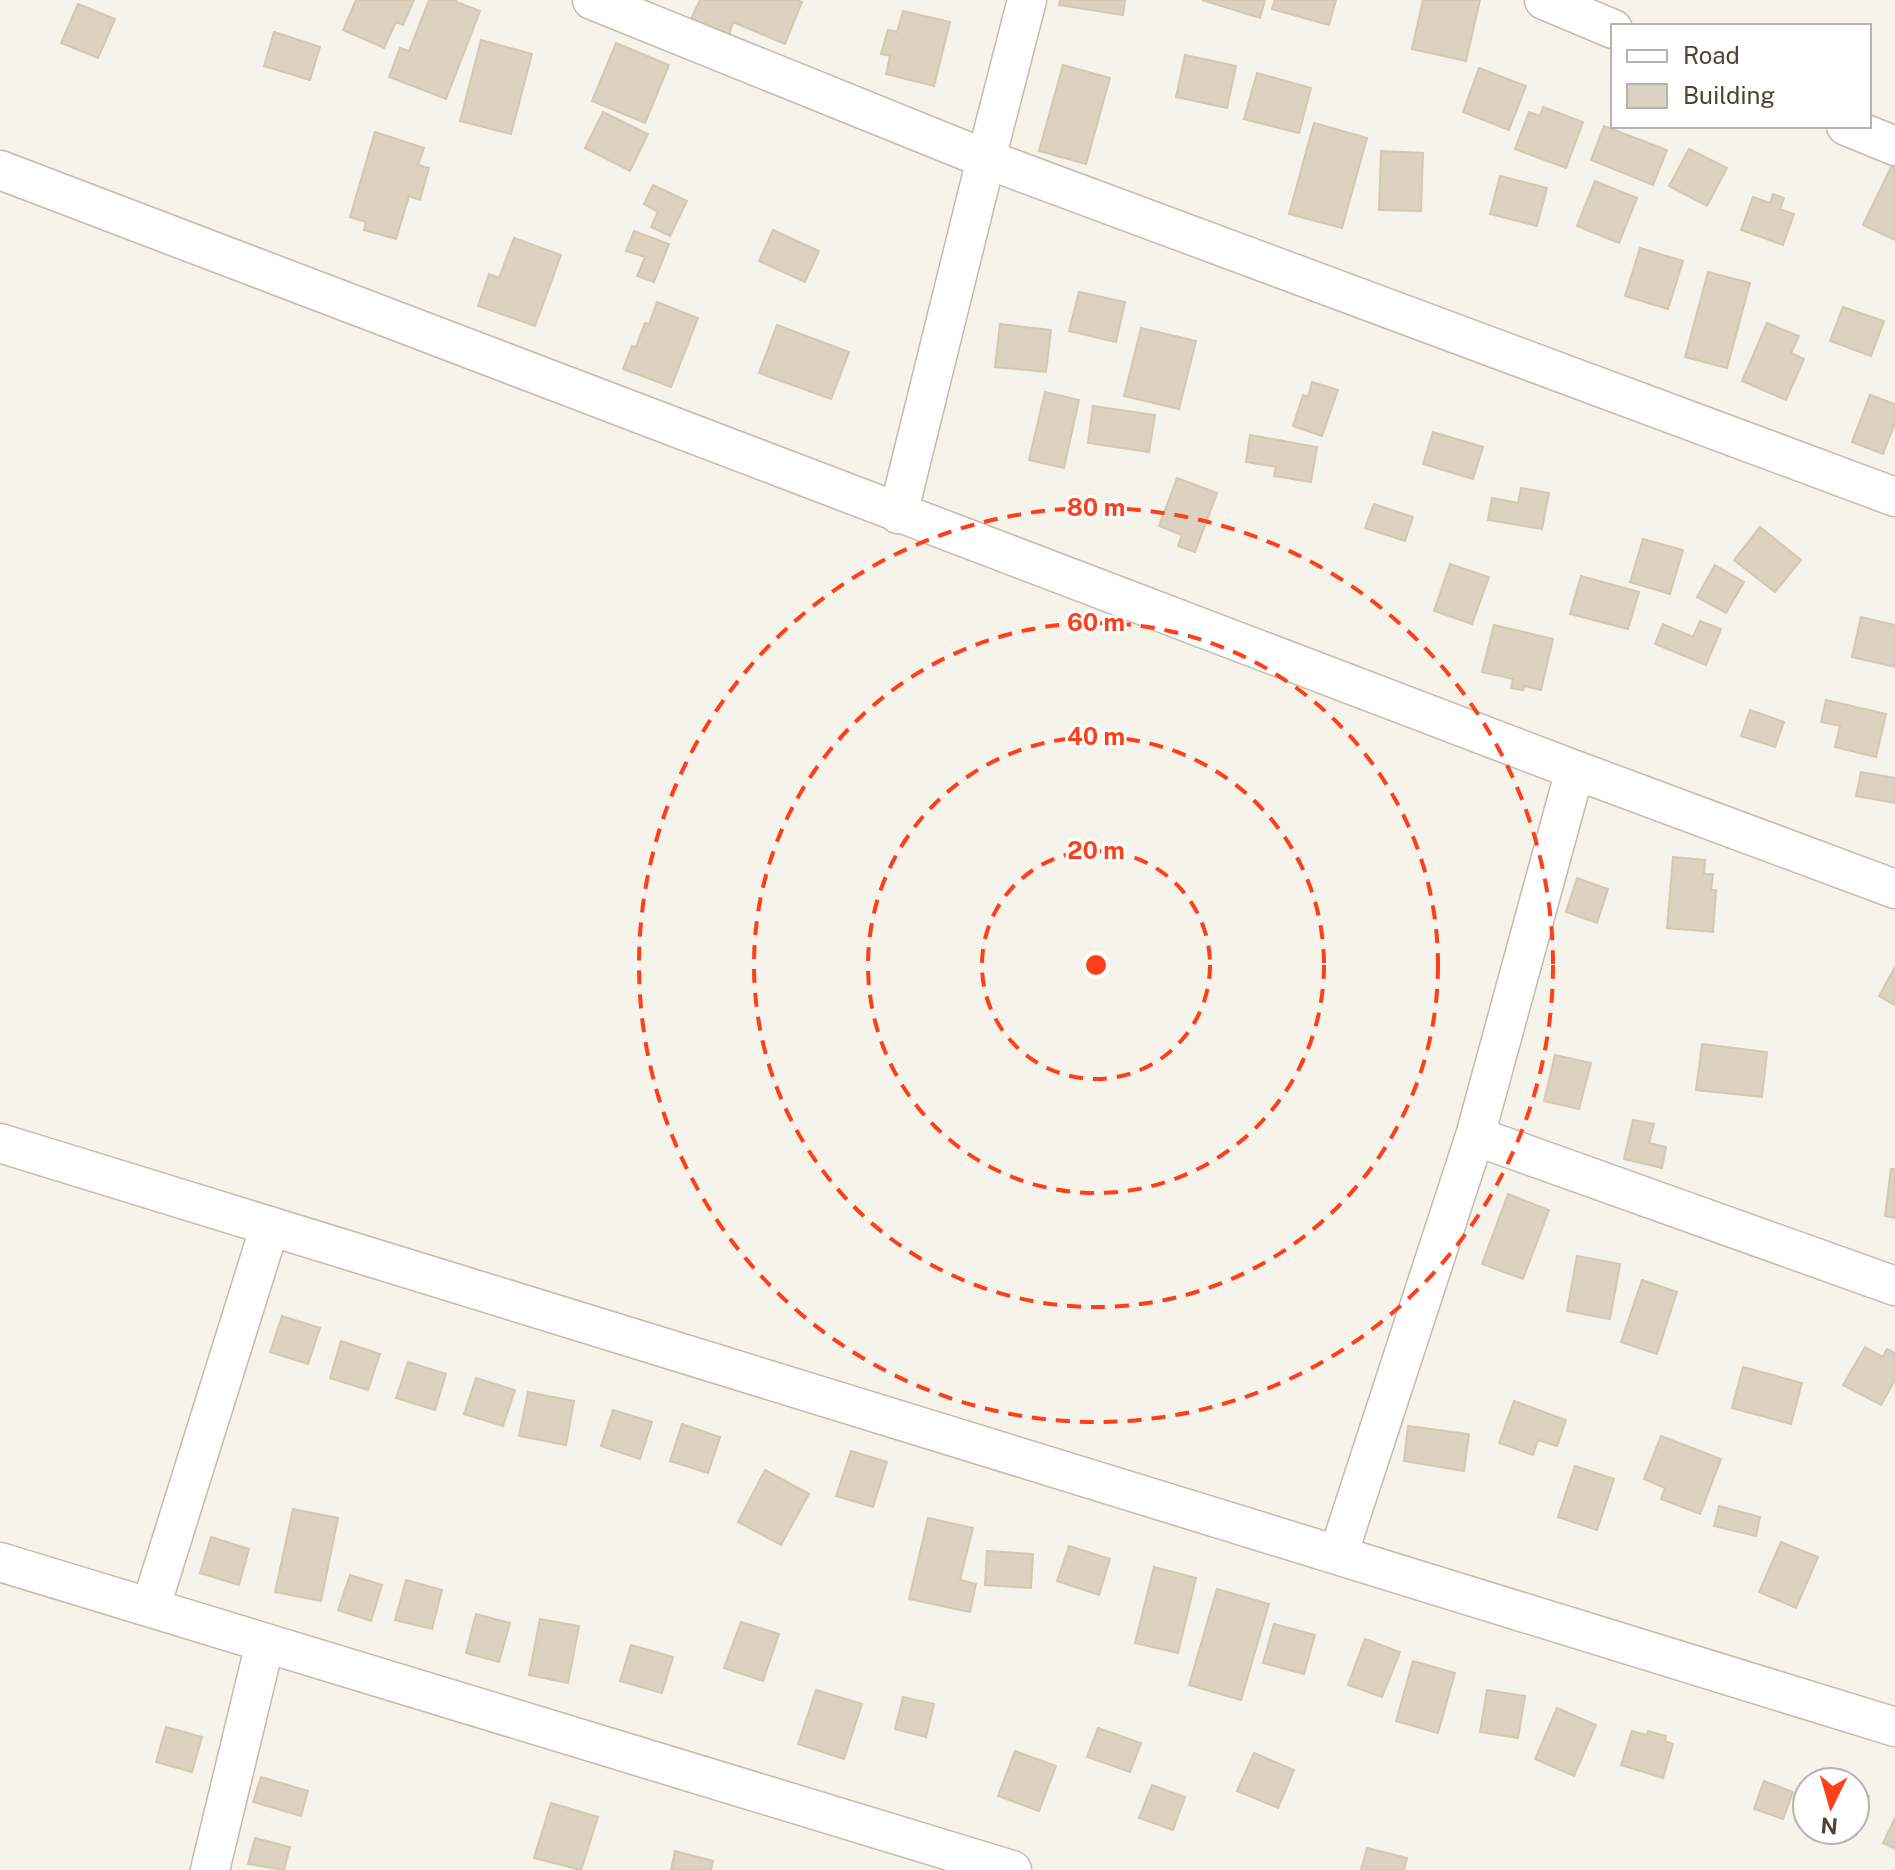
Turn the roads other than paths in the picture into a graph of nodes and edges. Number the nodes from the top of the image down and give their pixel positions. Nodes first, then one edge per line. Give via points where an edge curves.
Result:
1 (592, 0) edge
2 (1027, 0) edge
3 (1544, 0) edge
4 (668, 14) edge
5 (1611, 28) edge
6 (1851, 128) edge
7 (1895, 146) edge
8 (986, 159) junction
9 (0, 170) edge
10 (1895, 497) edge
11 (898, 514) junction
12 (1575, 770) junction
13 (1895, 889) edge
14 (1475, 1136) junction
15 (0, 1143) edge
16 (270, 1226) junction
17 (1895, 1286) edge
18 (1338, 1555) junction
19 (0, 1562) edge
20 (151, 1606) junction
21 (265, 1643) junction
22 (1895, 1727) edge
23 (210, 1870) edge
24 (1012, 1870) edge

1 - 4 street
2 - 8 street
3 - 5 street
4 - 8 street
6 - 7 street
8 - 10 street
8 - 11 street
9 - 11 street
11 - 12 street
12 - 13 street
12 - 14 street
14 - 17 street
14 - 18 street
15 - 16 street
16 - 18 street
16 - 20 street
18 - 22 street
19 - 20 street
20 - 21 street
21 - 23 street
21 - 24 street

